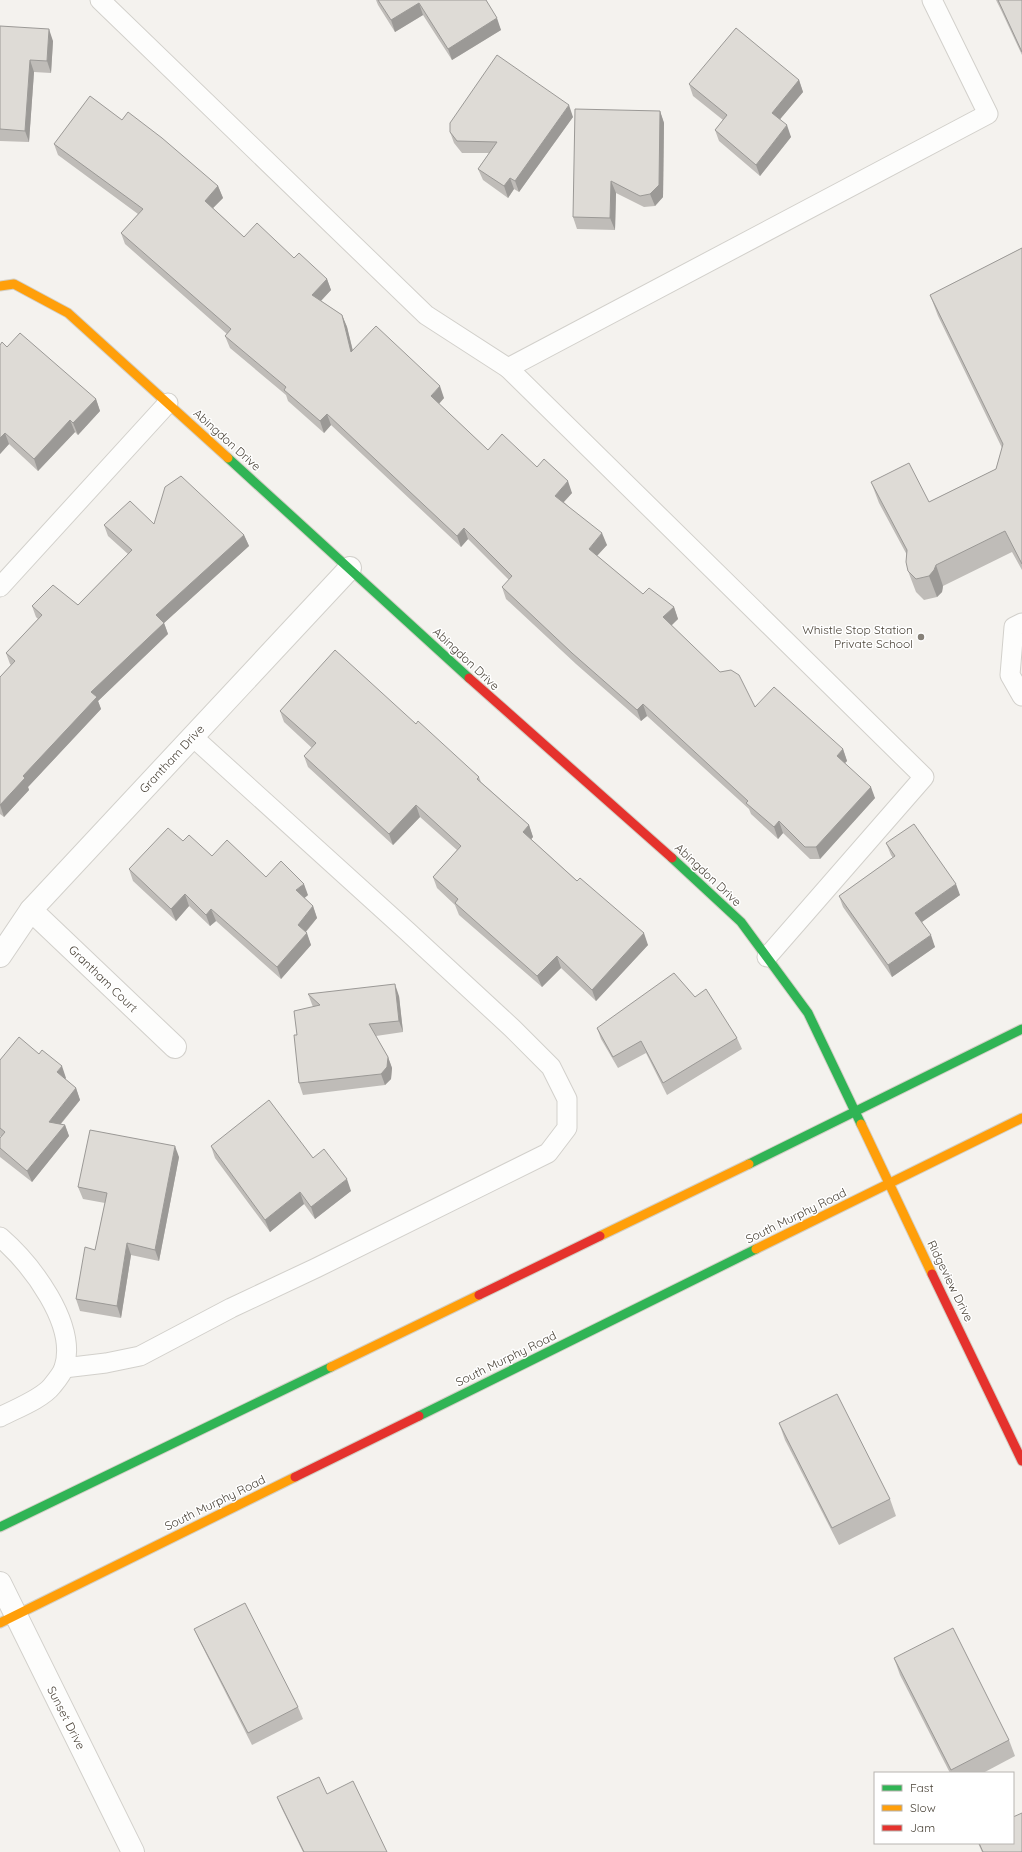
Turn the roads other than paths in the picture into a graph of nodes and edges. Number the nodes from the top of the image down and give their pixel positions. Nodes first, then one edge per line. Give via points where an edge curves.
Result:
1 (100, 0) edge
2 (932, 0) edge
3 (0, 286) edge
4 (508, 368) junction
5 (168, 403) junction
6 (350, 568) junction
7 (0, 587) edge
8 (1022, 623) edge
9 (1022, 696) edge
10 (193, 737) junction
11 (31, 910) junction
12 (0, 956) edge
13 (767, 957) junction
14 (1022, 1029) edge
15 (175, 1047) dead end
16 (856, 1112) junction
17 (1022, 1118) edge
18 (889, 1184) junction
19 (0, 1237) edge
20 (64, 1368) junction
21 (0, 1417) edge
22 (1022, 1461) edge
23 (0, 1527) edge
24 (0, 1583) edge
25 (8, 1619) edge
26 (134, 1852) edge

1 - 4 lane via 426,315
2 - 4 lane via 988,114
3 - 5 main road, Abingdon Drive via 14,284 68,313
4 - 13 lane via 924,777
5 - 6 main road, Abingdon Drive
5 - 7 lane
6 - 10 street, Grantham Drive
6 - 13 main road, Abingdon Drive via 741,922
8 - 9 lane via 1014,627 1010,675
10 - 11 street, Grantham Drive
10 - 20 lane via 512,1028 551,1067 567,1099 567,1128 548,1153 231,1308 140,1356
11 - 12 street, Grantham Drive
11 - 15 street, Grantham Court
13 - 16 main road, Abingdon Drive via 808,1013
14 - 16 main road
16 - 18 main road, Ridgeview Drive
16 - 23 main road
17 - 18 main road, South Murphy Road
18 - 22 main road, Ridgeview Drive
18 - 25 main road, South Murphy Road
19 - 20 lane via 23,1259 43,1286 67,1343
20 - 21 lane via 52,1388
24 - 25 street, Sunset Drive
25 - 26 street, Sunset Drive

